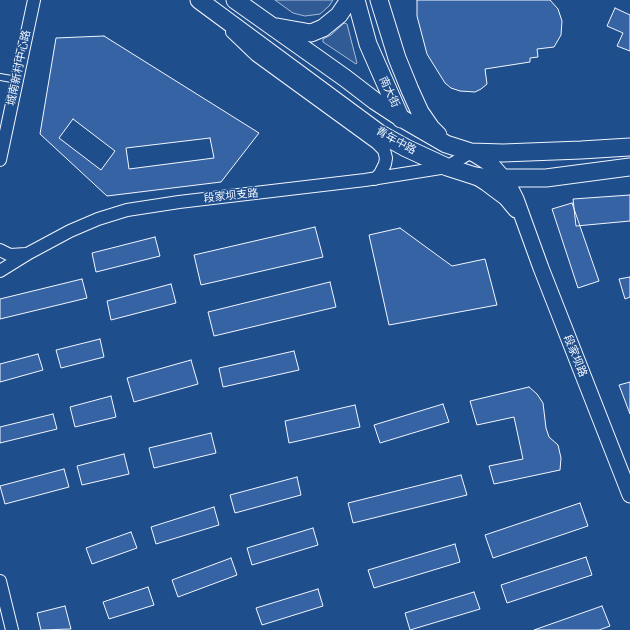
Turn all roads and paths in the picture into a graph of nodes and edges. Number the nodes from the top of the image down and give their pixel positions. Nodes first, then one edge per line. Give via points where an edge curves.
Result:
1 (34, 0) edge
2 (235, 0) edge
3 (349, 0) edge
4 (356, 0) edge
5 (379, 0) edge
6 (200, 1) edge
7 (272, 26) junction
8 (0, 77) edge
9 (17, 80) junction
10 (401, 118) junction
11 (446, 144) junction
12 (630, 147) edge
13 (0, 160) edge
14 (447, 167) junction
15 (630, 167) edge
16 (479, 168) junction
17 (375, 179) junction
18 (522, 217) junction
19 (0, 250) edge
20 (29, 253) junction
21 (0, 271) edge
22 (630, 494) edge
23 (0, 581) edge
24 (12, 630) edge

1 - 9 street, 城南新村中心路
2 - 7 main road, 青年中路
3 - 7 main road via 339,15 323,28 311,33
4 - 10 main road, 南大街 via 368,44
5 - 11 main road, 南大街 via 397,58 420,112
6 - 14 main road, 青年中路 via 379,133
6 - 17 street via 256,55 384,150 385,164
7 - 10 main road, 青年中路
8 - 9 lane
9 - 13 street, 城南新村中心路
10 - 11 main road, 青年中路
10 - 14 main road, 南大街 via 408,132 423,150
11 - 16 main road, 青年中路
12 - 16 main road, 青年中路 via 529,153
14 - 16 main road, 青年中路
14 - 16 street, 段家坝支路
14 - 17 street, 段家坝支路
15 - 16 main road, 青年中路 via 546,178
16 - 18 street, 段家坝路 via 486,183 506,198
16 - 18 street, 段家坝路 via 494,166 508,183
17 - 20 street, 段家坝支路 via 127,210 70,231
18 - 22 street, 段家坝路
19 - 20 street via 10,255
20 - 21 street, 段家坝支路
23 - 24 street

